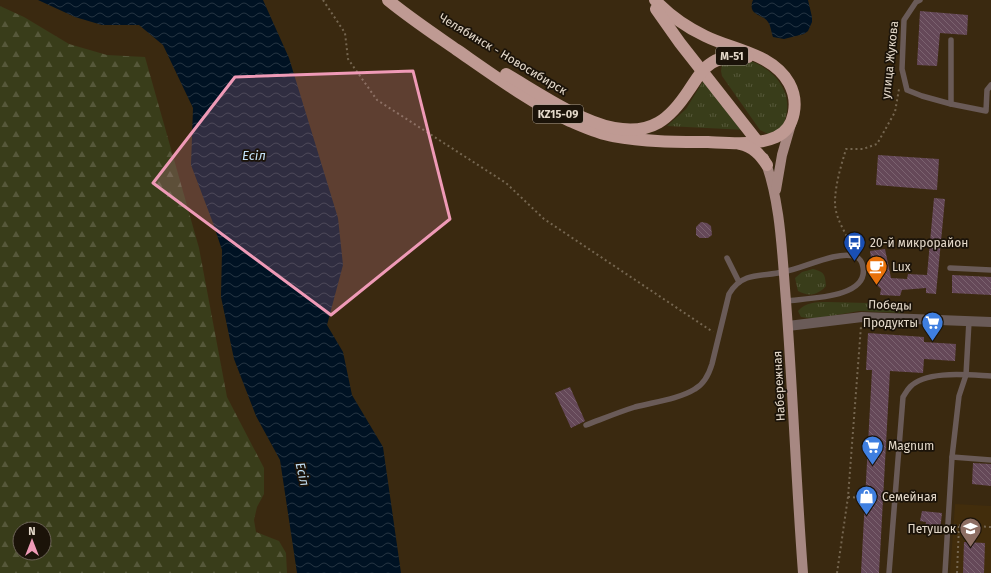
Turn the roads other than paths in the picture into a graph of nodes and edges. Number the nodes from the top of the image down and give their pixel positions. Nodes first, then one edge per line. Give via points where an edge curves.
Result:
1 (388, 0) edge
2 (393, 0) edge
3 (649, 0) edge
4 (655, 0) edge
5 (920, 0) edge
6 (951, 40) dead end
7 (727, 56) junction
8 (766, 61) junction
9 (702, 71) junction
10 (991, 85) edge
11 (722, 96) junction
12 (951, 104) junction
13 (989, 112) edge
14 (792, 120) junction
15 (757, 141) junction
16 (725, 143) junction
17 (767, 166) junction
18 (776, 198) junction
19 (727, 258) dead end
20 (950, 268) dead end
21 (991, 270) edge
22 (784, 272) junction
23 (740, 282) junction
24 (786, 301) junction
25 (969, 321) junction
26 (991, 322) edge
27 (788, 326) junction
28 (966, 375) junction
29 (991, 376) edge
30 (586, 425) dead end
31 (952, 457) junction
32 (991, 460) edge
33 (803, 573) edge
34 (889, 573) edge
35 (945, 573) edge

1 - 16 highway, Челябинск - Новосибирск / KZ15-09 via 529,98 570,121 602,134 623,138
2 - 9 highway, Челябинск - Новосибирск / KZ15-09 via 535,91 583,117 614,128 643,128 659,123 674,111
3 - 9 highway
4 - 8 highway via 671,16 704,36
5 - 12 lane, улица Жукова via 904,20 902,69 907,90
6 - 12 lane
7 - 8 highway, M-51 via 743,56
7 - 9 highway, M-51 via 714,61
7 - 11 highway via 719,63 715,74 716,84
8 - 14 highway via 789,83 794,102
9 - 11 highway
10 - 13 lane via 987,90
11 - 15 highway
12 - 13 lane
14 - 15 highway, Челябинск - Новосибирск / KZ15-09 via 781,134
14 - 18 main road, Набережная via 782,155
15 - 16 highway, Челябинск - Новосибирск / KZ15-09
15 - 17 main road, Набережная
16 - 17 highway via 751,148
17 - 18 main road, Набережная
18 - 22 main road, Набережная
19 - 23 lane
20 - 21 lane
22 - 23 lane via 751,277
22 - 24 main road, Набережная
22 - 24 lane via 838,256 852,255 858,257 863,268 862,279 858,285 837,295
23 - 30 lane via 729,294 708,374 696,389
24 - 27 main road, Набережная
25 - 26 street, Победы
25 - 27 street, Победы via 862,317
25 - 28 lane
27 - 33 main road, Набережная
28 - 29 lane
28 - 31 lane via 959,396
28 - 34 lane via 922,379 910,387 903,398
31 - 32 lane
31 - 35 lane

